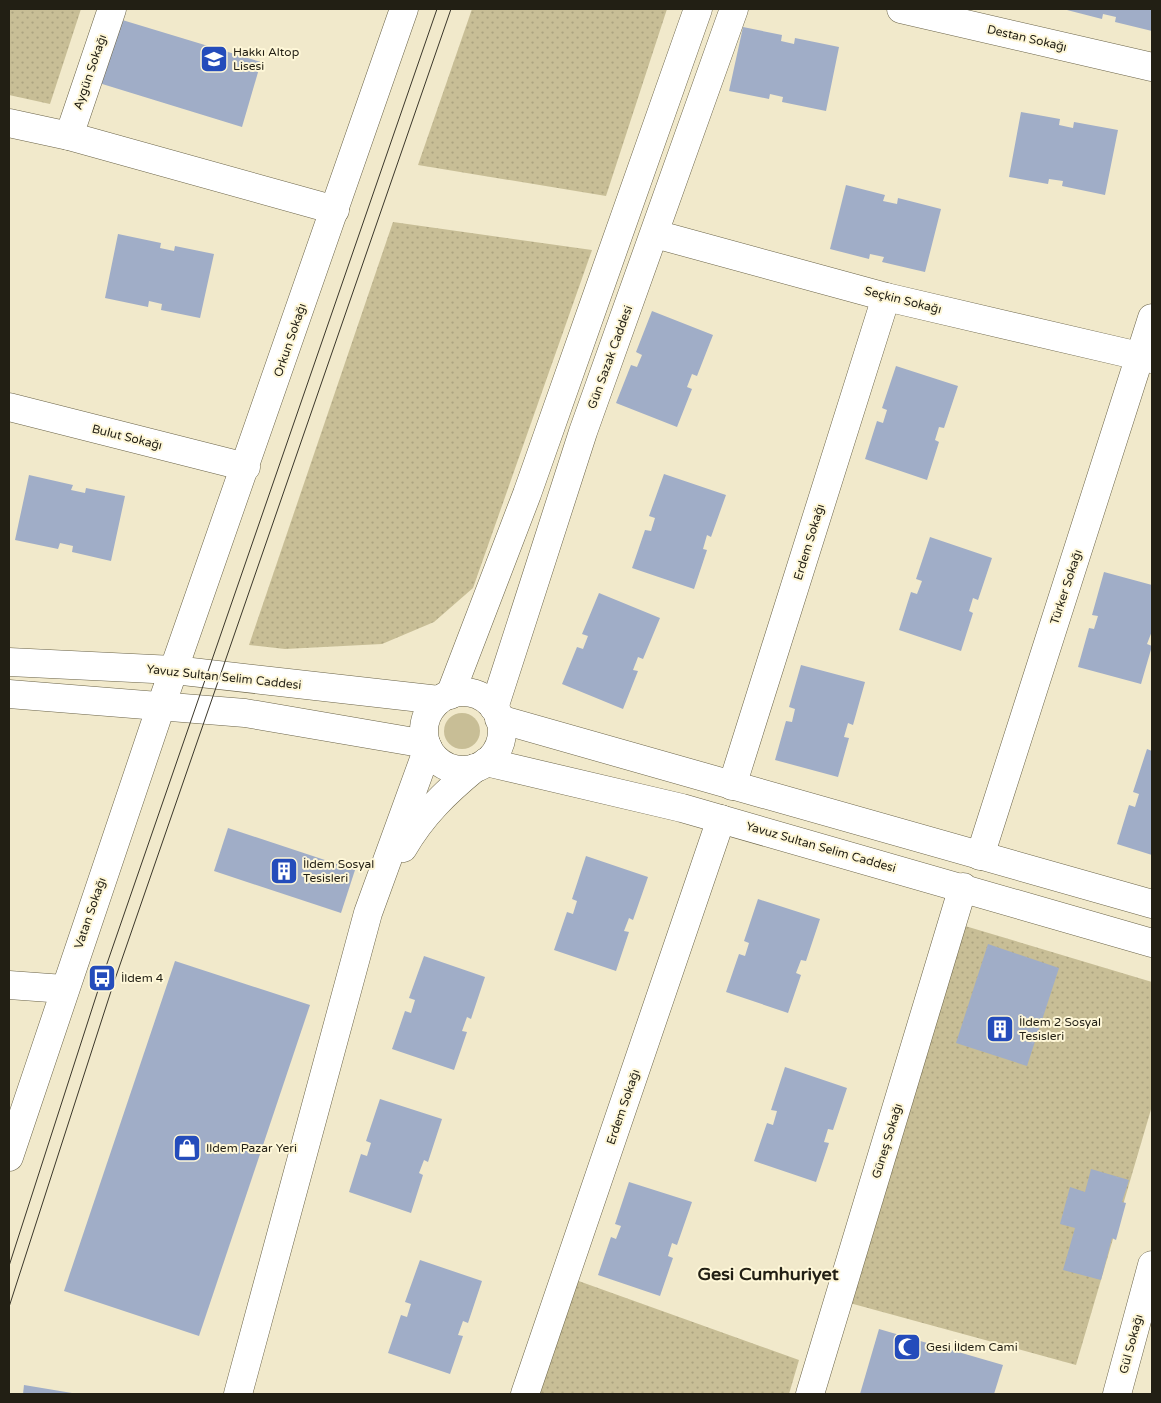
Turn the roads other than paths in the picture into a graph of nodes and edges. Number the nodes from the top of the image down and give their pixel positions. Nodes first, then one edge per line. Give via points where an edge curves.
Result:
1 (112, 9) edge
2 (404, 9) edge
3 (698, 9) edge
4 (734, 9) edge
5 (901, 9) edge
6 (1152, 67) edge
7 (9, 123) edge
8 (69, 136) junction
9 (335, 210) junction
10 (655, 234) junction
11 (886, 297) junction
12 (1152, 318) edge
13 (1146, 357) edge
14 (9, 407) edge
15 (246, 467) junction
16 (9, 662) edge
17 (174, 670) junction
18 (9, 694) edge
19 (445, 698) junction
20 (161, 706) junction
21 (497, 713) junction
22 (427, 746) junction
23 (481, 765) junction
24 (732, 786) junction
25 (721, 819) junction
26 (980, 856) junction
27 (963, 887) junction
28 (1152, 904) edge
29 (368, 914) junction
30 (1152, 943) edge
31 (9, 985) edge
32 (64, 989) junction
33 (9, 1157) edge
34 (1152, 1265) edge
35 (238, 1394) edge
36 (525, 1394) edge
37 (810, 1394) edge
38 (1117, 1394) edge

1 - 8 street, Aygün Sokağı
2 - 9 street, Orkun Sokağı
3 - 19 street via 527,494
4 - 10 street, Gün Sazak Caddesi
5 - 6 street, Destan Sokağı
7 - 8 street
8 - 9 street
9 - 15 street, Orkun Sokağı
10 - 11 street, Seçkin Sokağı
10 - 21 street, Gün Sazak Caddesi via 582,432
11 - 13 street, Seçkin Sokağı
11 - 24 street, Erdem Sokağı
12 - 13 street, Türker Sokağı
13 - 26 street, Türker Sokağı
14 - 15 street, Bulut Sokağı
15 - 17 street, Orkun Sokağı
16 - 17 street, Yavuz Sultan Selim Caddesi
17 - 19 street, Yavuz Sultan Selim Caddesi
17 - 20 street, Vatan Sokağı
18 - 20 street
19 - 21 street via 462,692 474,694
19 - 22 street via 431,709 426,720
20 - 22 street via 245,713
20 - 32 street, Vatan Sokağı
21 - 23 street via 500,743 494,754
21 - 24 street
22 - 23 street via 440,763 451,768 463,770
22 - 29 street
23 - 25 street, Yavuz Sultan Selim Caddesi
23 - 29 street via 440,797 414,828
24 - 26 street
25 - 27 street, Yavuz Sultan Selim Caddesi
25 - 36 street, Erdem Sokağı
26 - 28 street
27 - 30 street, Yavuz Sultan Selim Caddesi
27 - 37 street, Güneş Sokağı
29 - 35 street
31 - 32 street
32 - 33 street, Vatan Sokağı
34 - 38 street, Gül Sokağı

